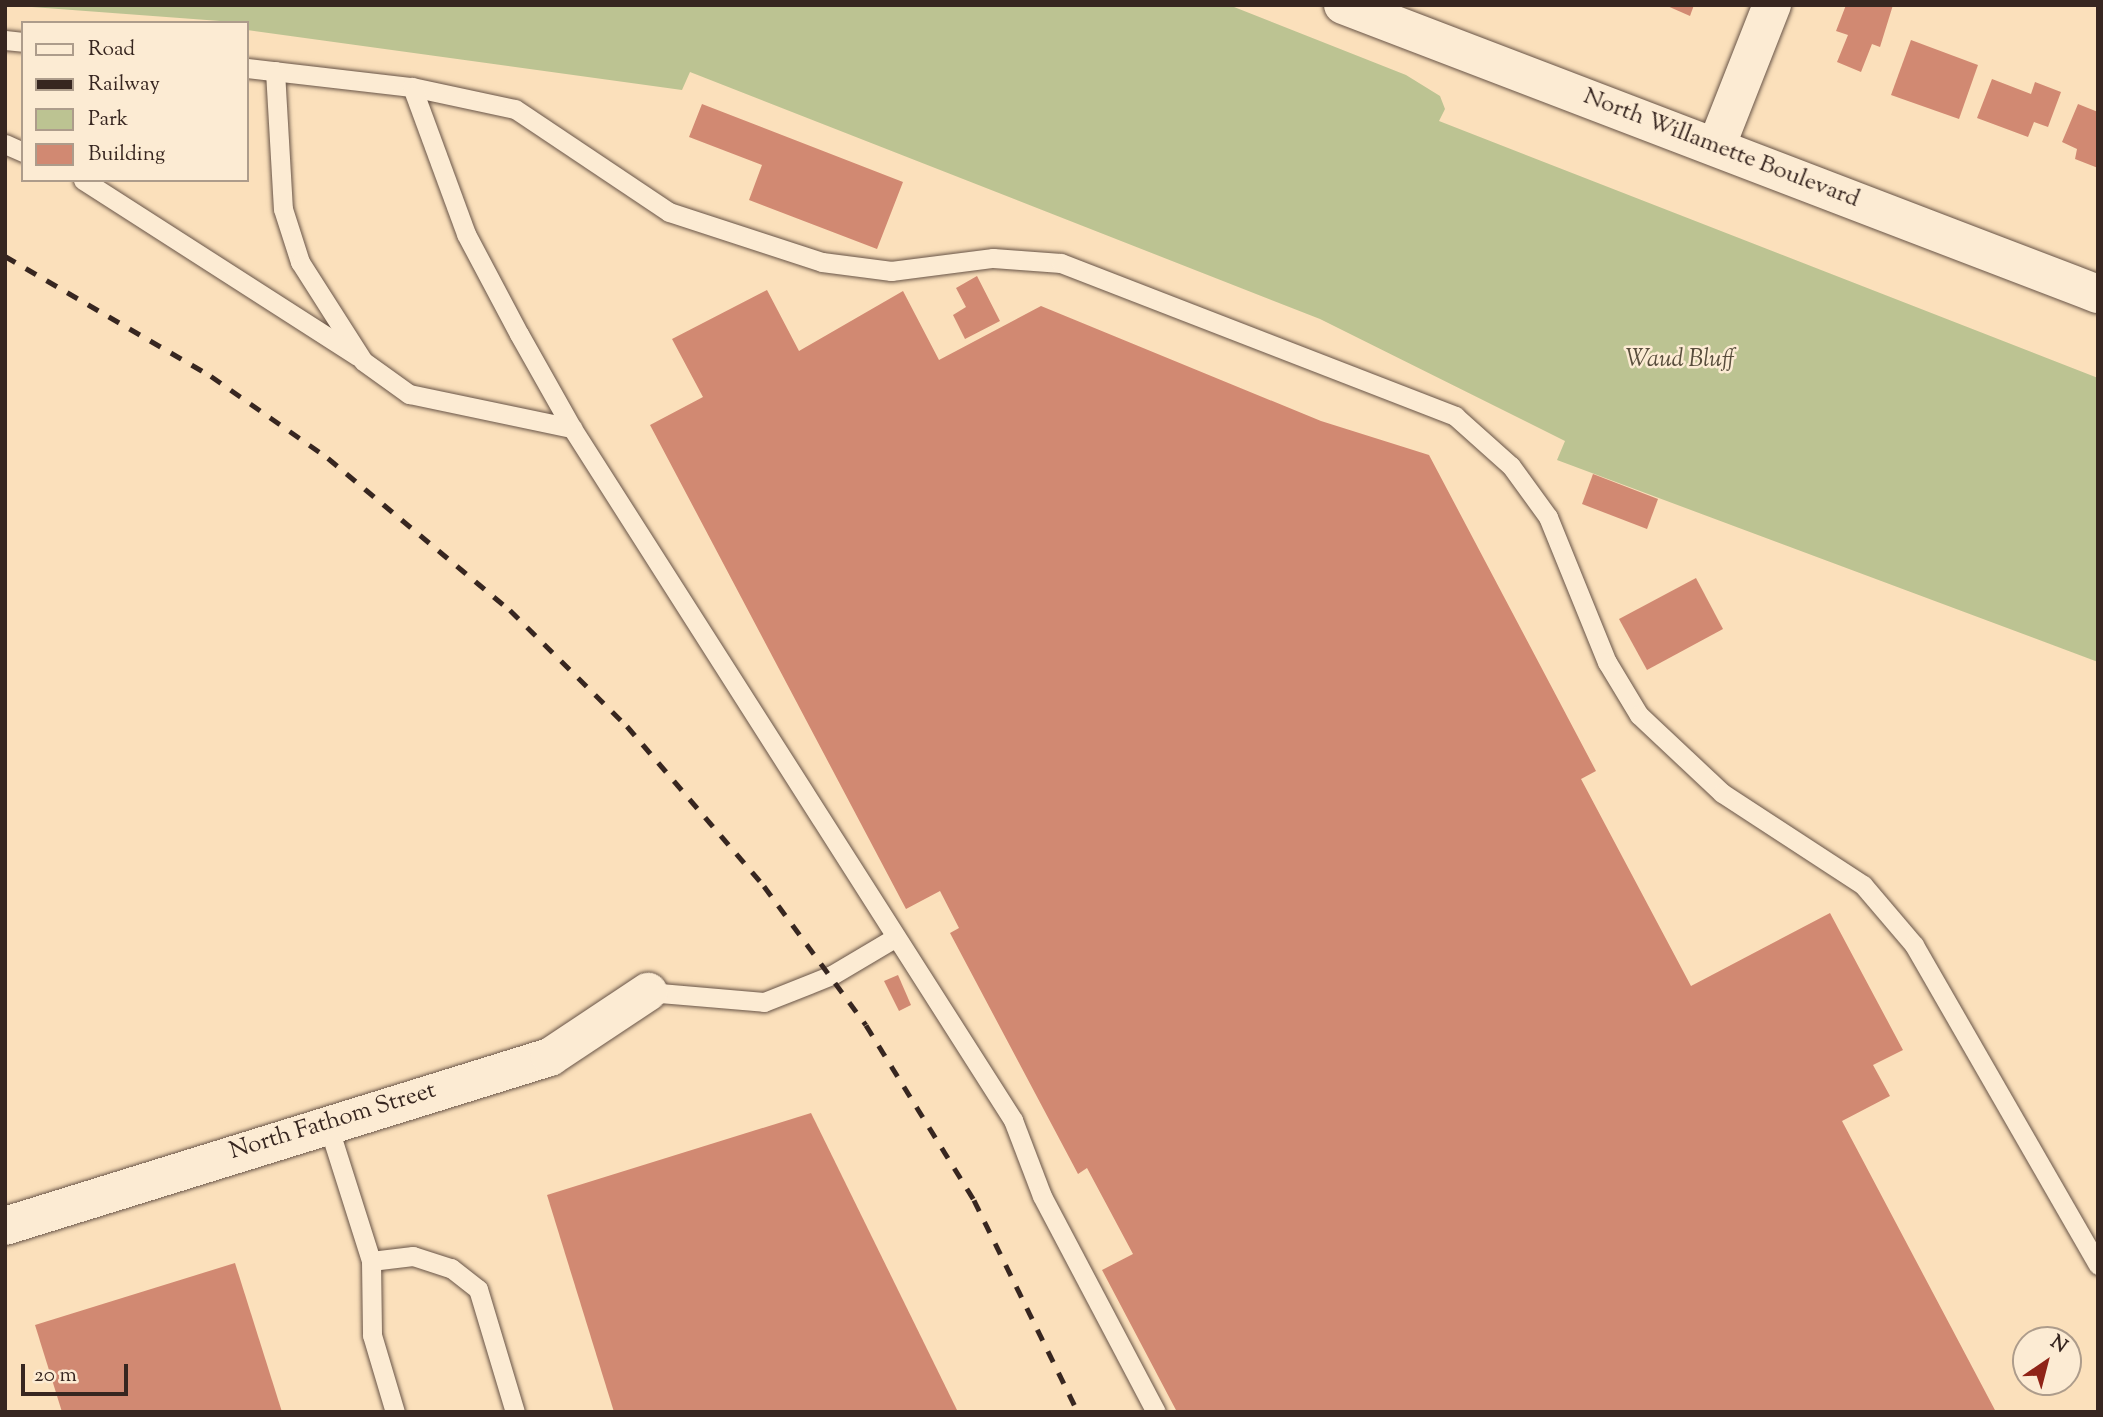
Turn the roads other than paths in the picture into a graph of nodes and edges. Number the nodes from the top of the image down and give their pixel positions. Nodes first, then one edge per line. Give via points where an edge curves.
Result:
1 (1343, 5) edge
2 (1772, 5) edge
3 (248, 68) edge
4 (275, 71) junction
5 (412, 87) junction
6 (5, 144) edge
7 (1716, 147) junction
8 (21, 151) edge
9 (86, 182) edge
10 (2098, 294) edge
11 (363, 361) junction
12 (572, 428) junction
13 (896, 937) junction
14 (648, 992) joint
15 (327, 1122) junction
16 (5, 1226) edge
17 (371, 1261) junction
18 (2098, 1265) edge
19 (395, 1412) edge
20 (515, 1412) edge
21 (1156, 1412) edge

1 - 7 street, North Willamette Boulevard
2 - 7 street
3 - 4 lane
4 - 5 lane
4 - 11 lane via 283,209 300,262
5 - 12 lane via 466,234
5 - 18 lane via 516,109 669,212 746,240 821,262 891,271 993,258 1061,263 1455,416 1511,466 1548,517 1607,662 1639,715 1722,793 1863,885 1914,945
6 - 8 lane
7 - 10 street, North Willamette Boulevard
9 - 11 lane
11 - 12 lane via 410,394
12 - 13 lane
13 - 14 lane via 832,975 764,1002
13 - 21 lane via 1013,1120 1042,1196
14 - 15 street, North Fathom Street via 551,1057
15 - 16 street, North Fathom Street
15 - 17 lane
17 - 19 lane via 372,1335
17 - 20 lane via 413,1256 451,1268 478,1289

